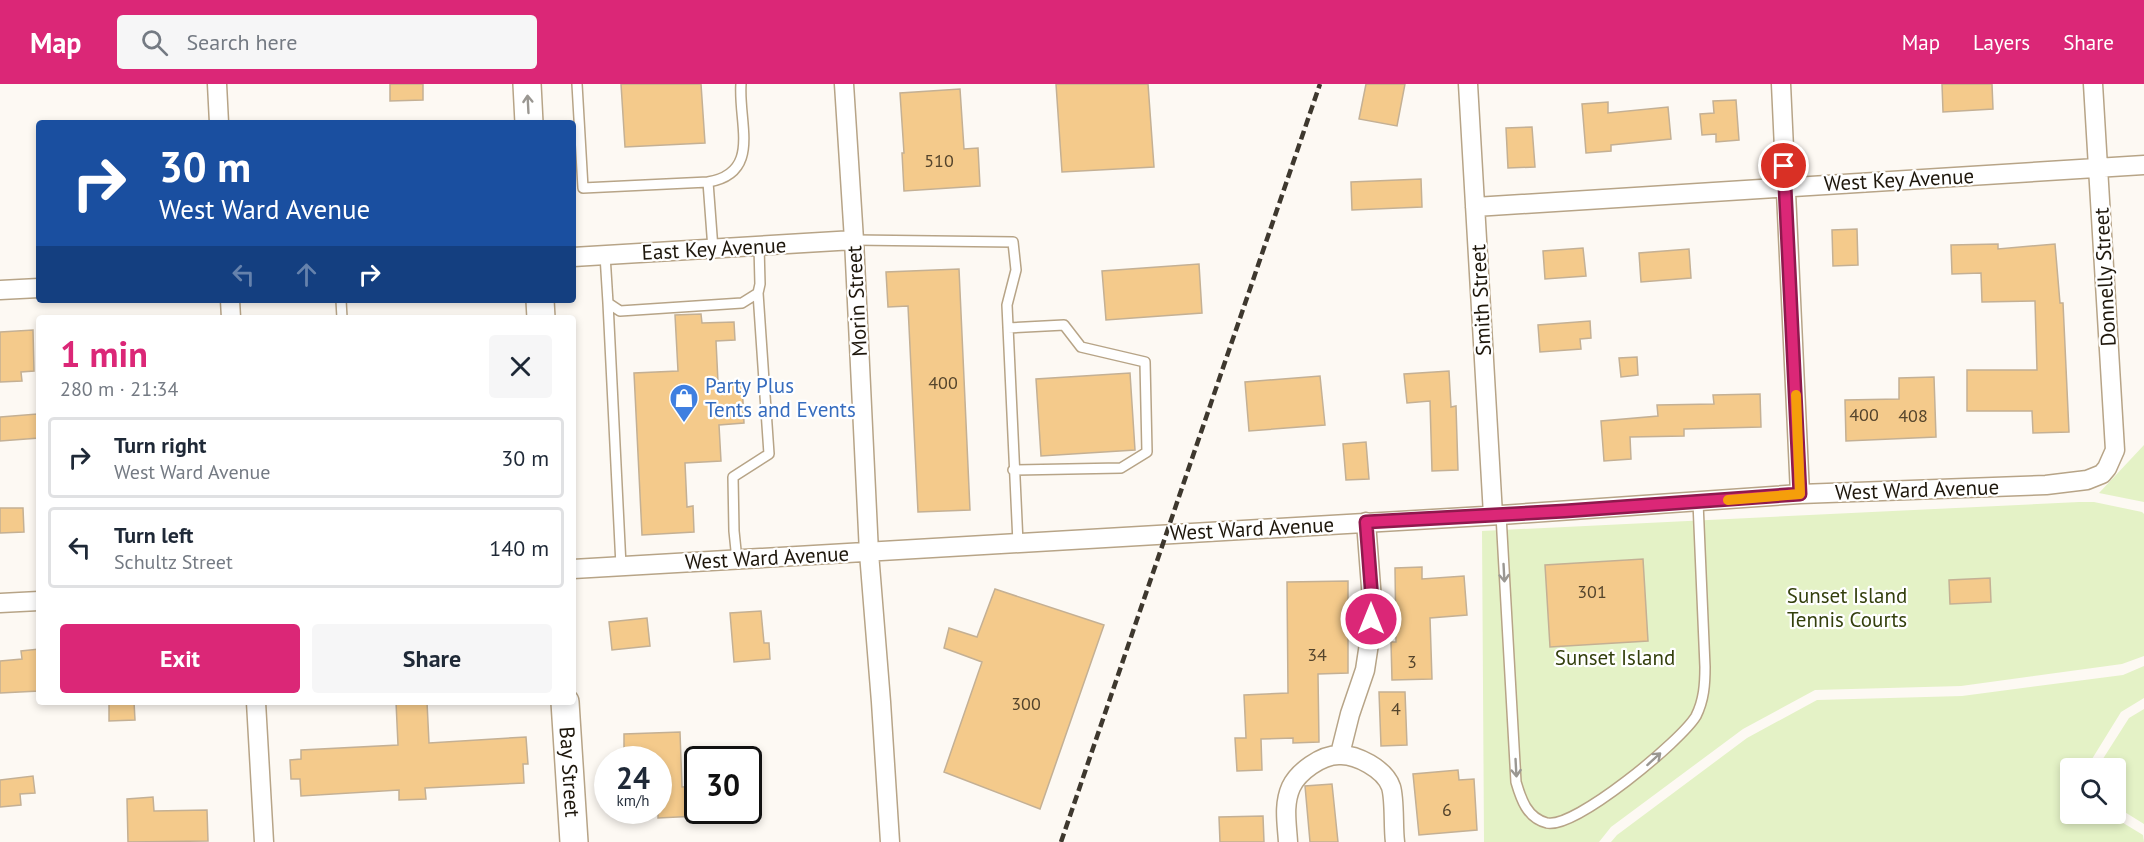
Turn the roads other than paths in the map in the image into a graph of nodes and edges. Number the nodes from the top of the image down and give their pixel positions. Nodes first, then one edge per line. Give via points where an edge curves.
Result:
1 (217, 84) edge
2 (527, 84) edge
3 (578, 84) edge
4 (741, 84) edge
5 (844, 84) edge
6 (1468, 84) edge
7 (1781, 84) edge
8 (2093, 84) edge
9 (219, 120) edge
10 (529, 120) edge
11 (2144, 165) edge
12 (2099, 168) junction
13 (708, 182) junction
14 (1785, 186) junction
15 (1475, 207) junction
16 (854, 240) junction
17 (759, 246) junction
18 (713, 249) junction
19 (605, 255) junction
20 (576, 257) edge
21 (36, 288) edge
22 (0, 290) edge
23 (758, 293) junction
24 (608, 303) junction
25 (1008, 328) junction
26 (2107, 468) joint
27 (1013, 470) junction
28 (1800, 494) junction
29 (1698, 502) junction
30 (1497, 515) junction
31 (1366, 522) junction
32 (1018, 543) junction
33 (869, 553) junction
34 (737, 560) junction
35 (621, 566) junction
36 (576, 569) edge
37 (36, 601) edge
38 (0, 603) edge
39 (256, 705) edge
40 (565, 705) edge
41 (1340, 754) junction
42 (264, 842) edge
43 (574, 842) edge
44 (890, 842) edge
45 (1288, 842) edge
46 (1395, 842) edge

1 - 9 street
10 -> 2 main road
3 - 13 lane via 583,188
4 - 13 lane via 741,160 731,175
5 - 16 street, Morin Street
6 - 15 street, Smith Street
7 - 14 street
8 - 12 street, Donnelly Street
11 - 12 street, West Key Avenue
12 - 14 street, West Key Avenue
12 - 26 street, Donnelly Street via 2115,450
13 - 18 lane
14 - 15 street, West Key Avenue
14 - 28 street
15 - 30 street, Smith Street
16 - 17 street, East Key Avenue
16 - 25 lane via 1013,242 1016,270 1007,304
16 - 33 street, Morin Street
17 - 18 street, East Key Avenue
17 - 23 lane
18 - 19 street, East Key Avenue
19 - 20 street, East Key Avenue
19 - 24 lane
21 - 22 street
23 - 24 lane via 742,303 620,311
23 - 34 lane via 770,454 733,477
24 - 35 lane
25 - 27 lane
25 - 27 lane via 1064,325 1081,348 1145,362 1147,452 1120,468
26 - 28 street, West Ward Avenue via 2087,480 2046,485
27 - 32 lane
28 - 29 street, West Ward Avenue
29 - 30 street, West Ward Avenue
30 -> 29 lane via 1516,782 1522,803 1533,815 1547,823 1560,823 1578,815 1645,767 1678,738 1697,713 1705,686
30 - 31 street, West Ward Avenue
31 - 32 street, West Ward Avenue
31 - 41 street via 1372,600 1370,637 1365,670
32 - 33 street, West Ward Avenue
33 - 34 street, West Ward Avenue
33 - 44 street, Morin Street
34 - 35 street, West Ward Avenue
35 - 36 street, West Ward Avenue
37 - 38 street
39 - 42 street
40 - 43 main road, Bay Street
41 - 45 street via 1315,762 1292,786 1286,812
41 - 46 street via 1383,772 1390,787

